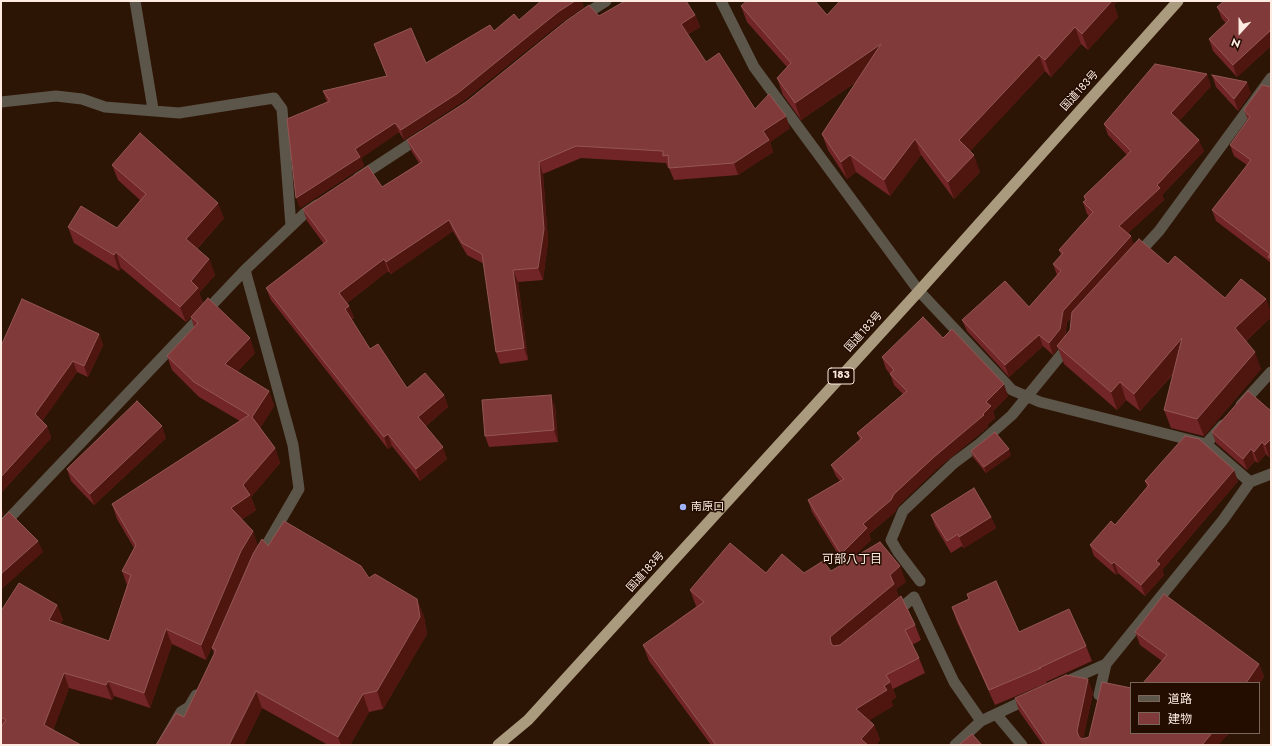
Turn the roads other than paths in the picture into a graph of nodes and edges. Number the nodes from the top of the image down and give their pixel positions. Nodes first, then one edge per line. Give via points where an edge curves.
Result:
1 (135, 1) edge
2 (606, 1) edge
3 (721, 1) edge
4 (1178, 1) edge
5 (573, 23) edge
6 (1271, 78) edge
7 (1, 102) edge
8 (153, 109) junction
9 (433, 129) edge
10 (349, 184) edge
11 (323, 201) edge
12 (292, 226) junction
13 (1128, 265) edge
14 (245, 270) junction
15 (919, 291) junction
16 (1071, 335) edge
17 (1271, 372) edge
18 (1028, 398) junction
19 (1206, 444) junction
20 (1271, 474) edge
21 (1250, 482) junction
22 (1, 526) edge
23 (253, 569) edge
24 (920, 581) dead end
25 (884, 621) edge
26 (1106, 664) junction
27 (200, 687) edge
28 (1051, 689) edge
29 (1037, 695) edge
30 (1097, 708) edge
31 (996, 714) junction
32 (981, 721) junction
33 (162, 745) edge
34 (498, 745) edge
35 (955, 745) edge
36 (1022, 745) edge

1 - 8 street
2 - 5 street
3 - 15 street via 754,67
4 - 15 highway, 国道183号 / 183
6 - 13 street via 1159,231
7 - 8 street via 56,96 82,99 105,107 141,111
8 - 12 street via 179,113 274,98 282,109
9 - 10 street
11 - 12 street
12 - 14 street
14 - 22 street
14 - 23 street via 293,445 299,489
15 - 18 street via 1012,390
15 - 34 highway, 国道183号 / 183 via 528,720
16 - 18 street via 1071,343
17 - 19 street
18 - 19 street
18 - 24 street via 998,428 954,463 903,511 892,540
19 - 21 street
20 - 21 street
21 - 26 street via 1218,526
25 - 32 street via 914,597 954,682
26 - 28 street
26 - 30 street
27 - 33 street via 190,706 181,712
29 - 31 street
31 - 32 street
31 - 36 street
32 - 35 street

